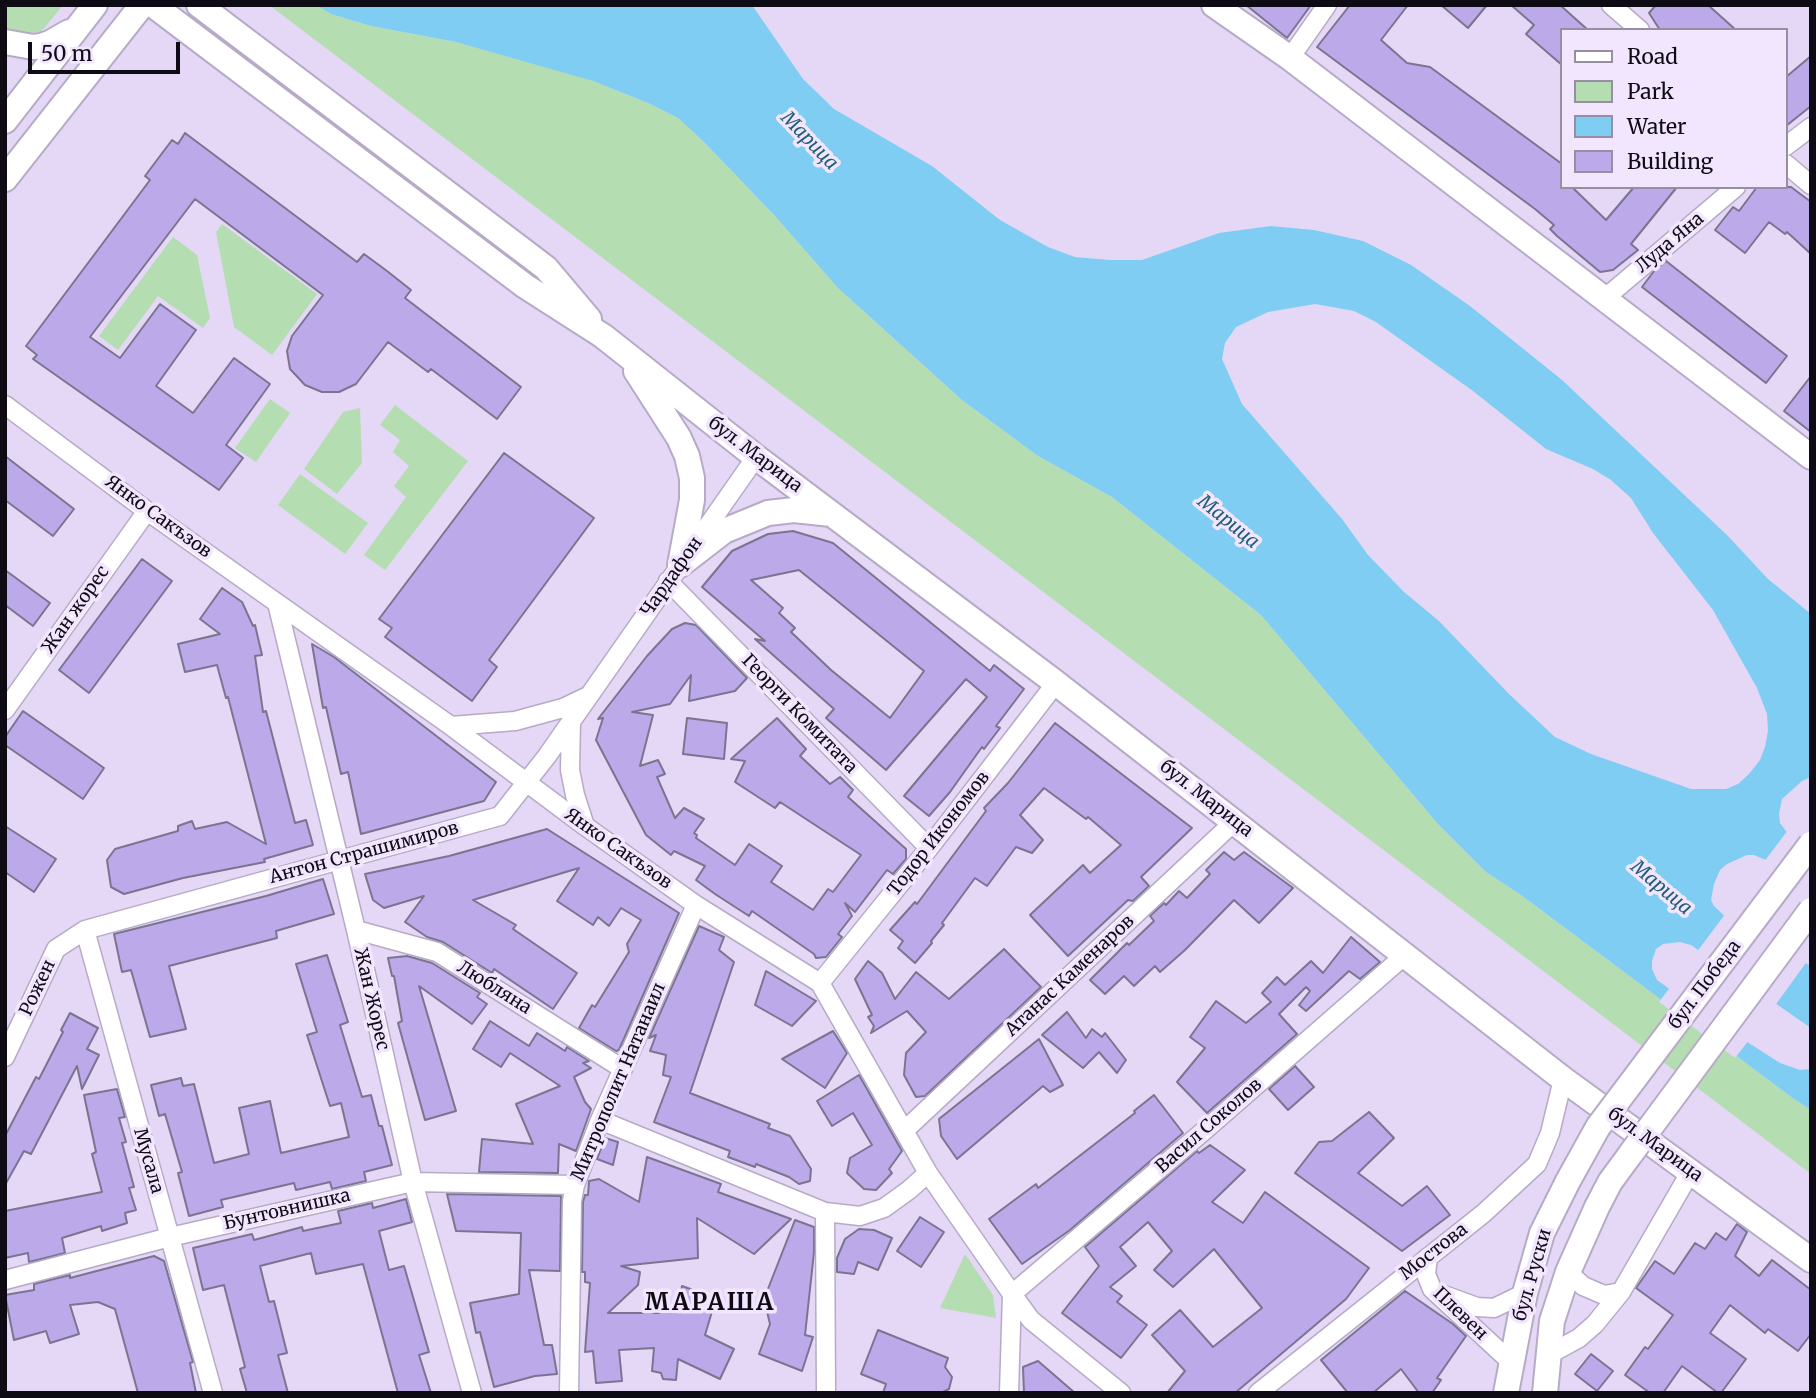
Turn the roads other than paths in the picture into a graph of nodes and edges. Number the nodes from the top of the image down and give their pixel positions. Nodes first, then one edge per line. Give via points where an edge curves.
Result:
1 (142, 5) edge
2 (153, 5) edge
3 (199, 5) edge
4 (1214, 5) edge
5 (1327, 5) edge
6 (1611, 5) edge
7 (86, 16) edge
8 (1634, 18) edge
9 (5, 42) edge
10 (1290, 58) junction
11 (5, 121) edge
12 (1811, 127) edge
13 (1788, 144) edge
14 (1788, 166) edge
15 (5, 180) edge
16 (1811, 185) edge
17 (1734, 189) edge
18 (1604, 299) junction
19 (603, 335) junction
20 (624, 353) junction
21 (5, 405) edge
22 (756, 457) junction
23 (1811, 457) edge
24 (147, 510) junction
25 (832, 514) junction
26 (674, 573) junction
27 (277, 603) junction
28 (1056, 683) junction
29 (587, 697) junction
30 (5, 710) edge
31 (571, 720) junction
32 (451, 726) junction
33 (526, 783) junction
34 (1235, 821) junction
35 (585, 826) junction
36 (1811, 844) edge
37 (929, 848) junction
38 (338, 859) junction
39 (696, 905) junction
40 (1811, 909) edge
41 (85, 930) junction
42 (356, 930) junction
43 (1404, 956) junction
44 (820, 983) junction
45 (5, 1057) edge
46 (623, 1069) junction
47 (1563, 1079) junction
48 (600, 1120) junction
49 (1598, 1127) joint
50 (905, 1130) junction
51 (1691, 1171) junction
52 (928, 1173) junction
53 (413, 1182) junction
54 (575, 1185) junction
55 (825, 1212) junction
56 (170, 1237) junction
57 (1428, 1257) junction
58 (1811, 1260) edge
59 (1568, 1272) junction
60 (5, 1280) edge
61 (1432, 1289) junction
62 (1621, 1292) junction
63 (1525, 1293) junction
64 (1012, 1294) junction
65 (1548, 1355) junction
66 (1511, 1362) junction
67 (213, 1393) edge
68 (472, 1393) edge
69 (569, 1393) edge
70 (826, 1393) edge
71 (1009, 1393) edge
72 (1121, 1393) edge
73 (1258, 1393) edge
74 (1507, 1393) edge
75 (1545, 1393) edge

1 - 15 street
2 - 19 street, бул. Марица via 524,286
3 - 19 street, бул. Марица via 546,268
4 - 10 street
5 - 10 street
6 - 8 street
7 - 9 street via 41,46
7 - 11 street
10 - 18 street
12 - 13 street
14 - 16 street
17 - 18 street, Луда Яна
18 - 23 street
19 - 20 street, бул. Марица
20 - 22 street, бул. Марица
20 - 26 street via 687,456 692,500
21 - 24 street, Янко Сакъзов
22 - 25 street, бул. Марица
22 - 26 street, Чардафон
24 - 27 street, Янко Сакъзов
24 - 30 street, Жан жорес
25 - 26 street via 768,513 724,531
25 - 28 street, бул. Марица
26 - 29 street, Чардафон
26 - 37 street, Георги Комитата
27 - 32 street, Янко Сакъзов
27 - 38 street, Жан Жорес
28 - 34 street, бул. Марица
28 - 37 street, Тодор Икономов
29 - 31 street, Антон Страшимиров
29 - 32 street via 515,722
31 - 33 street, Антон Страшимиров
31 - 35 street via 570,770
32 - 33 street, Янко Сакъзов
33 - 35 street, Янко Сакъзов
33 - 38 street, Антон Страшимиров via 500,816
34 - 43 street, бул. Марица
34 - 50 street, Атанас Каменаров
35 - 39 street, Янко Сакъзов
36 - 49 street, бул. Победа, bridge
37 - 44 street, Тодор Икономов
38 - 41 street, Антон Страшимиров
38 - 42 street, Жан Жорес
39 - 44 street, Янко Сакъзов
39 - 46 street, Митрополит Натанаил
40 - 59 street, бул. Руски, bridge via 1611,1182
41 - 45 street, Рожен via 56,949
41 - 56 street, Мусала
42 - 46 street, Любляна via 437,952
42 - 53 street, Жан Жорес
43 - 47 street, бул. Марица
43 - 64 street, Васил Соколов
44 - 50 street, Янко Сакъзов
46 - 48 street, Митрополит Натанаил
47 - 51 street, бул. Марица
47 - 57 street, Мостова via 1537,1164
48 - 54 street, Митрополит Натанаил
48 - 55 street
49 - 63 street, бул. Руски via 1542,1233
50 - 52 street, Янко Сакъзов
51 - 58 street, бул. Марица
51 - 62 street
52 - 55 street via 884,1208 860,1216
52 - 64 street, Янко Сакъзов
53 - 54 street, Бунтовнишка
53 - 56 street, Бунтовнишка
53 - 68 street, Жан Жорес
54 - 69 street, Митрополит Натанаил
55 - 70 street
56 - 60 street, Бунтовнишка
56 - 67 street, Мусала
57 - 61 street, Плевен via 1426,1274
57 - 73 street, Мостова
59 - 62 street via 1583,1286 1604,1295
59 - 65 street, бул. Руски via 1552,1321
61 - 63 street via 1489,1308
61 - 66 street, Плевен
62 - 65 street via 1579,1338
63 - 66 street, бул. Руски
64 - 71 street
64 - 72 street, Янко Сакъзов via 1031,1320
65 - 75 street, бул. Руски
66 - 74 street, бул. Руски

